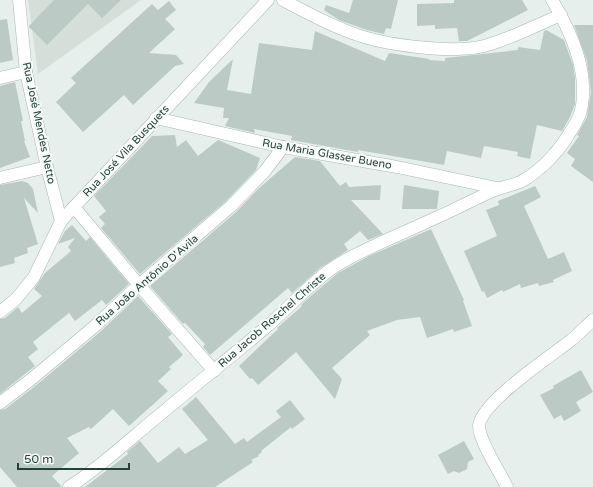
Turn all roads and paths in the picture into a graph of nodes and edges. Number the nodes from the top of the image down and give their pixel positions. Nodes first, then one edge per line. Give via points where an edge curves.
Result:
1 (19, 0) edge
2 (268, 0) edge
3 (283, 0) edge
4 (552, 0) edge
5 (561, 15) junction
6 (26, 72) junction
7 (0, 78) edge
8 (156, 118) junction
9 (283, 147) junction
10 (47, 167) junction
11 (0, 178) edge
12 (497, 188) junction
13 (74, 207) junction
14 (61, 221) junction
15 (139, 285) junction
16 (0, 312) edge
17 (593, 320) edge
18 (214, 370) junction
19 (0, 402) edge
20 (69, 487) edge
21 (507, 487) edge

1 - 6 street, Rua José Mendes Netto
2 - 8 street, Rua José Vila Busquets
3 - 5 street via 353,33 386,42 439,49 483,46
4 - 5 street
5 - 12 street via 583,77 579,117 560,147 536,171 521,182
6 - 7 street
6 - 10 street, Rua José Mendes Netto
8 - 9 street, Rua Maria Glasser Bueno
8 - 13 street, Rua José Vila Busquets
9 - 12 street, Rua Maria Glasser Bueno
9 - 15 street, Rua João Antônio D'Avila via 265,171 231,206
10 - 11 street
10 - 14 street, Rua José Mendes Netto
12 - 18 street, Rua Jacob Roschel Christe via 335,267
13 - 14 street, Rua José Vila Busquets
13 - 15 street
14 - 16 street, Rua José Vila Busquets via 34,277 16,299
15 - 18 street
15 - 19 street, Rua João Antônio D'Avila via 95,326
17 - 21 street via 512,386 482,416 479,425 481,436
18 - 20 street, Rua Jacob Roschel Christe

